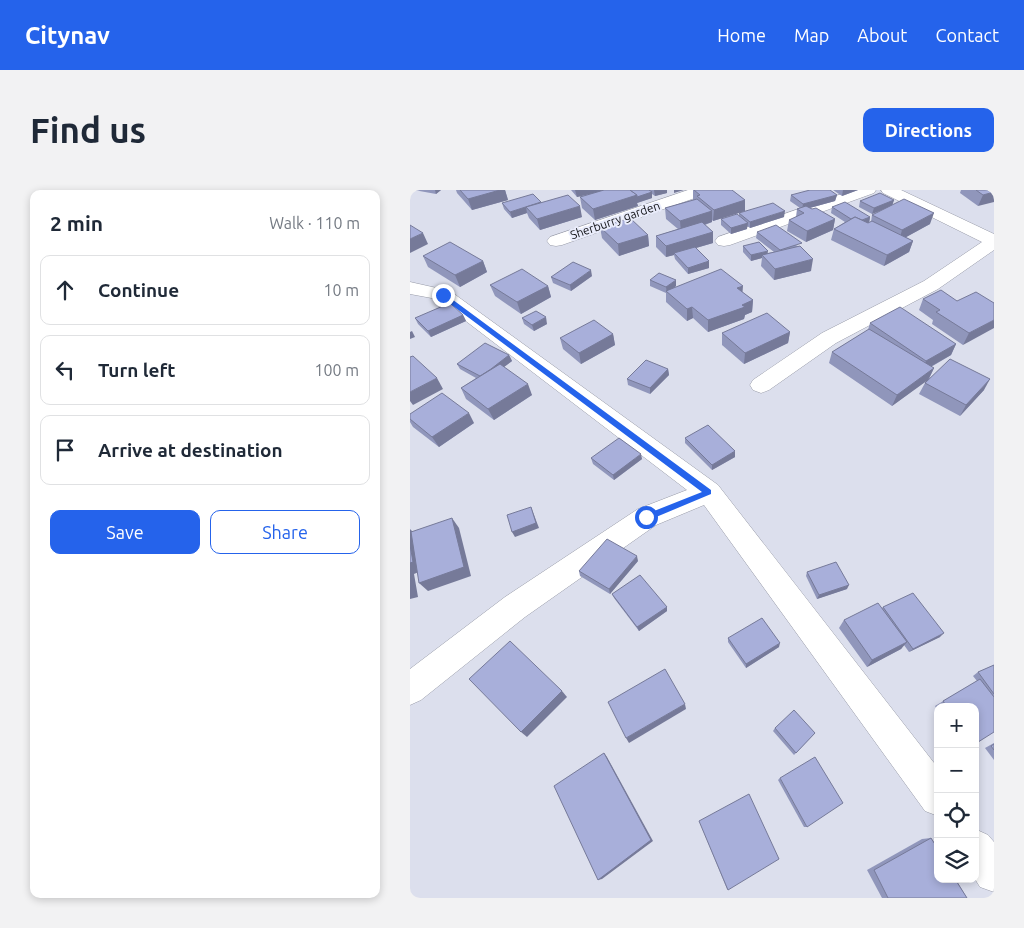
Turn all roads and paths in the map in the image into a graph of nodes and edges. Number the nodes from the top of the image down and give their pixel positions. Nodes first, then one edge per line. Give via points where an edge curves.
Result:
1 (703, 190) edge
2 (868, 190) edge
3 (889, 190) edge
4 (556, 241) dead end
5 (724, 241) dead end
6 (994, 241) edge
7 (410, 288) edge
8 (761, 385) dead end
9 (708, 492) junction
10 (410, 689) edge
11 (934, 793) edge
12 (979, 853) edge
13 (994, 873) edge

1 - 4 street, Sherburry garden
2 - 5 street
3 - 6 street
6 - 8 street via 931,285 829,338
7 - 9 street via 443,295
9 - 10 street via 646,517 515,606
9 - 11 street
12 - 13 street

